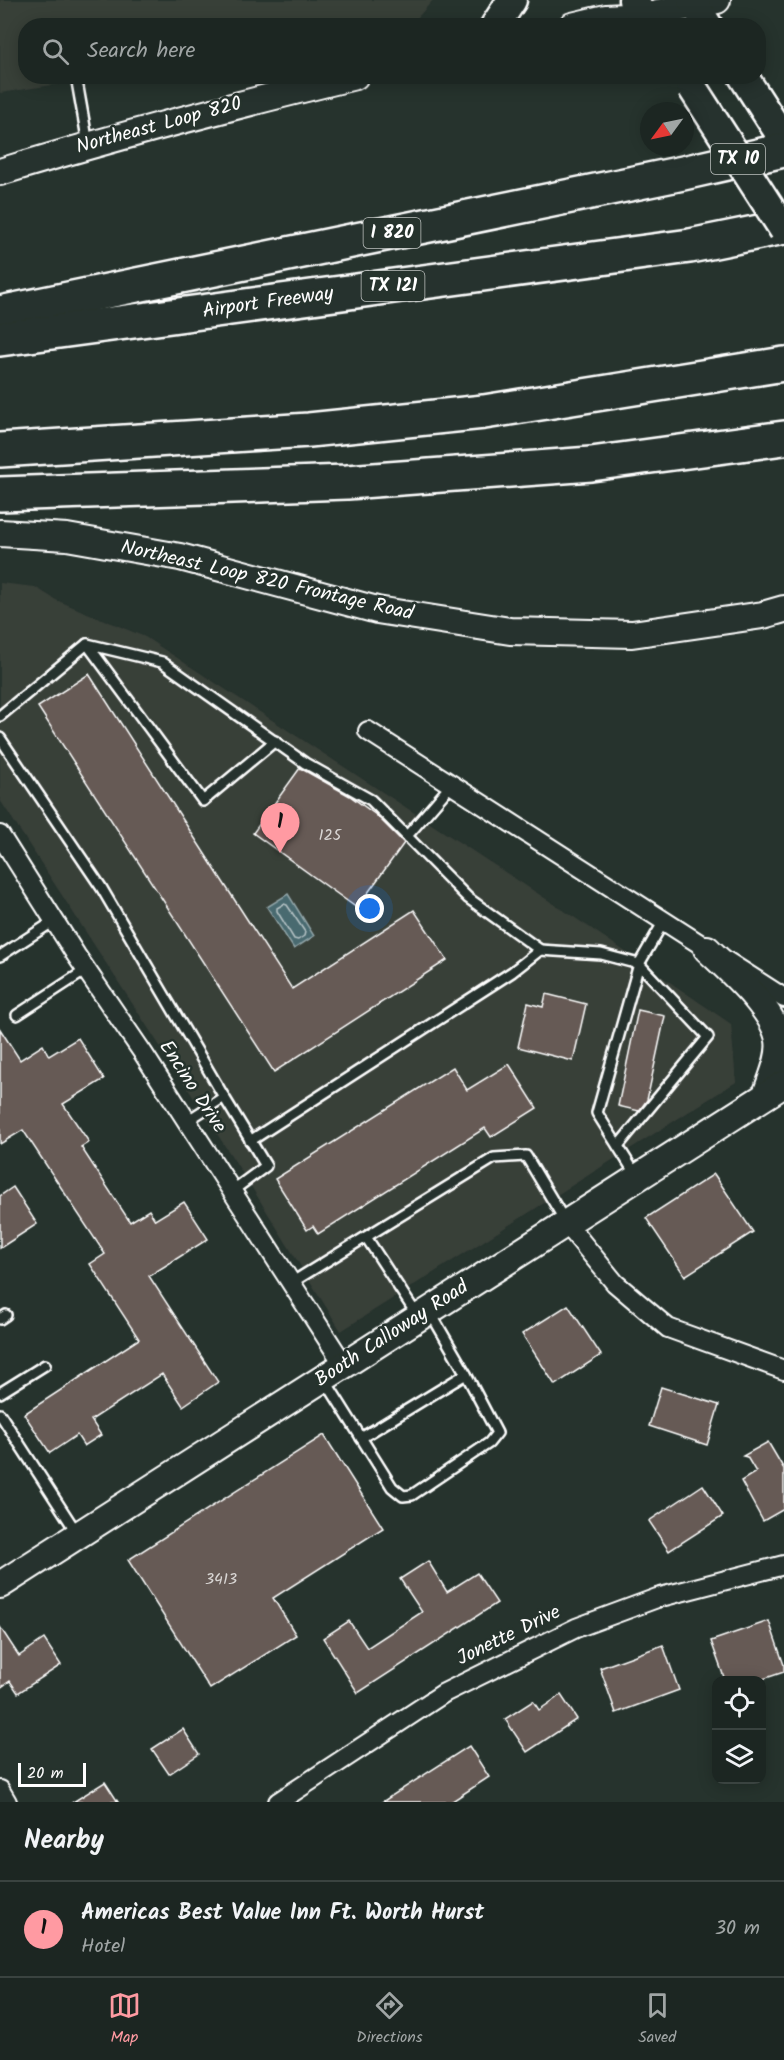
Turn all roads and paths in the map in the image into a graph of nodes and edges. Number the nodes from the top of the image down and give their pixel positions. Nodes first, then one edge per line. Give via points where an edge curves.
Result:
1 (512, 0) edge
2 (703, 8) edge
3 (642, 14) edge
4 (500, 18) edge
5 (606, 18) edge
6 (77, 84) edge
7 (322, 84) edge
8 (689, 84) edge
9 (748, 84) edge
10 (784, 140) edge
11 (88, 144) junction
12 (784, 150) edge
13 (0, 172) edge
14 (784, 228) edge
15 (0, 313) edge
16 (0, 339) edge
17 (784, 364) edge
18 (784, 438) edge
19 (0, 450) edge
20 (0, 494) edge
21 (0, 533) edge
22 (784, 609) edge
23 (87, 644) junction
24 (0, 716) edge
25 (368, 731) dead end
26 (0, 738) edge
27 (275, 741) junction
28 (452, 784) junction
29 (0, 835) edge
30 (407, 836) junction
31 (54, 921) junction
32 (664, 921) junction
33 (707, 948) junction
34 (540, 950) junction
35 (0, 956) edge
36 (639, 964) junction
37 (86, 970) junction
38 (784, 998) edge
39 (17, 1015) dead end
40 (775, 1089) edge
41 (224, 1097) junction
42 (187, 1120) junction
43 (250, 1141) junction
44 (618, 1146) junction
45 (638, 1177) junction
46 (232, 1191) junction
47 (566, 1223) junction
48 (366, 1237) junction
49 (291, 1283) junction
50 (424, 1314) junction
51 (45, 1365) dead end
52 (784, 1370) edge
53 (334, 1371) junction
54 (466, 1374) junction
55 (0, 1393) edge
56 (0, 1414) edge
57 (361, 1438) junction
58 (78, 1535) junction
59 (784, 1565) edge
60 (0, 1585) edge
61 (0, 1790) edge
62 (7, 1802) edge
63 (278, 1802) edge

1 - 4 main road
2 - 3 main road
3 - 5 main road
6 - 11 lane
7 - 11 main road, Northeast Loop 820
8 - 14 main road, TX 10, bridge
9 - 10 main road
11 - 13 main road, Northeast Loop 820
12 - 15 highway, I 820
14 - 16 highway, Airport Freeway / TX 121 via 690,246
17 - 19 highway via 484,412 309,430
18 - 20 highway via 591,464 347,482
21 - 22 main road, Northeast Loop 820 Frontage Road via 67,537 180,557 377,610 510,631 632,634
23 - 24 lane
23 - 27 lane via 162,662
23 - 27 lane via 203,801
25 - 28 street
26 - 41 lane via 101,887
27 - 30 lane via 370,800
28 - 30 lane
28 - 32 street
29 - 31 street, Encino Drive
30 - 34 lane via 468,898
31 - 35 lane
31 - 37 street, Encino Drive
32 - 33 street
32 - 36 lane
33 - 38 street
33 - 40 main road via 746,986 775,1027 779,1042
34 - 36 lane via 601,954
34 - 43 lane
36 - 44 lane via 597,1113
36 - 44 lane via 708,1037
37 - 39 lane
37 - 42 street, Encino Drive
40 - 45 main road, Booth Calloway Road
41 - 42 lane
41 - 43 lane
42 - 46 street, Encino Drive
43 - 46 lane via 266,1166
44 - 45 lane
45 - 47 main road, Booth Calloway Road
46 - 49 street, Encino Drive
47 - 48 lane via 526,1156 505,1157 494,1158
47 - 50 main road, Booth Calloway Road
47 - 52 street via 615,1283 668,1328
48 - 49 lane
48 - 50 lane
49 - 53 street, Encino Drive
50 - 53 main road, Booth Calloway Road
50 - 54 lane
51 - 55 lane
53 - 57 lane
53 - 58 main road, Booth Calloway Road
54 - 57 lane
54 - 57 lane via 497,1433 489,1443 412,1495 403,1497 392,1487
56 - 58 lane
58 - 60 main road, Booth Calloway Road
59 - 63 street, Jonette Drive via 657,1598 576,1628 444,1693
61 - 62 street

